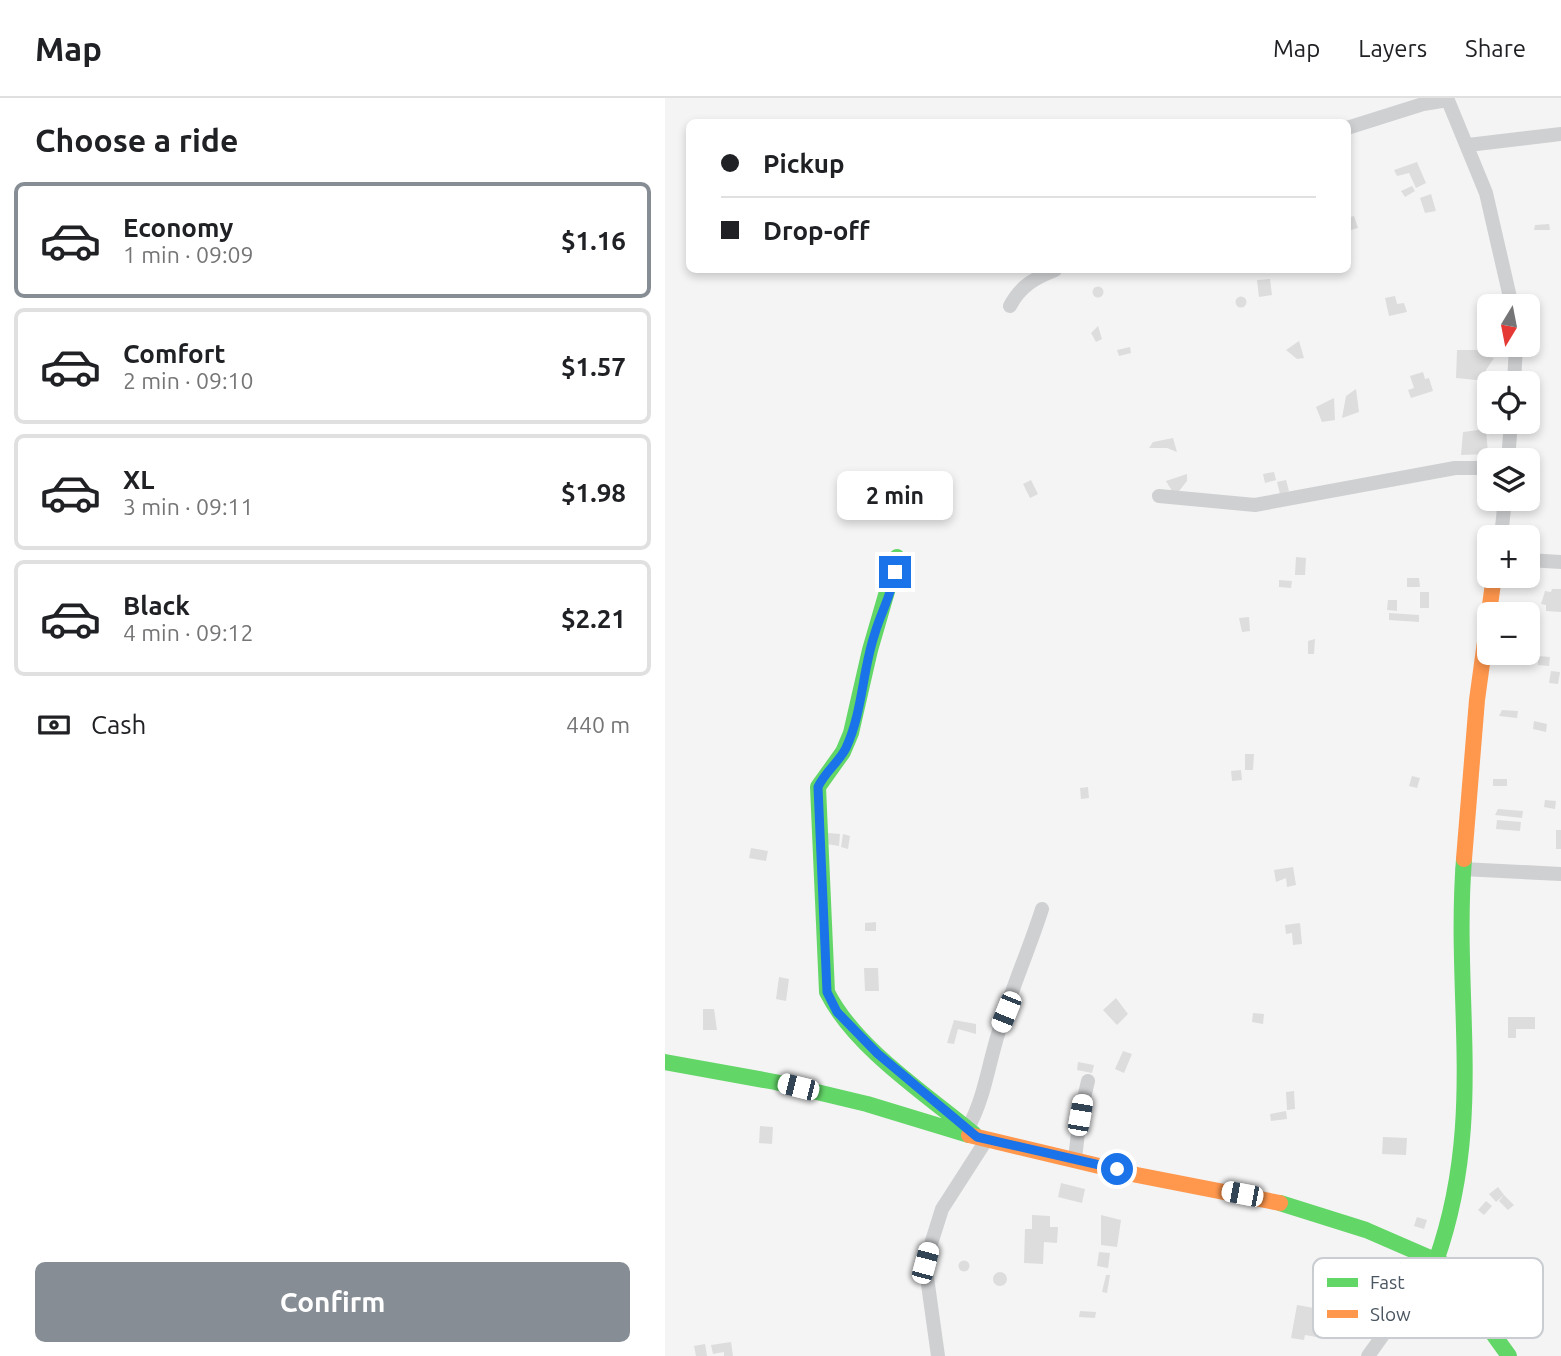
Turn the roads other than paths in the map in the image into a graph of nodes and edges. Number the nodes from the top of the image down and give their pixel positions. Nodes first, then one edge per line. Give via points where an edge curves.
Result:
1 (1448, 99) edge
2 (1351, 127) edge
3 (1561, 134) edge
4 (1468, 145) junction
5 (1049, 273) edge
6 (1510, 294) edge
7 (1010, 306) dead end
8 (1477, 468) edge
9 (1159, 496) dead end
10 (897, 557) dead end
11 (1540, 560) edge
12 (1561, 562) edge
13 (1492, 588) edge
14 (1462, 869) junction
15 (1561, 874) edge
16 (1042, 909) dead end
17 (665, 1062) edge
18 (1088, 1081) dead end
19 (977, 1135) junction
20 (1075, 1159) junction
21 (1430, 1258) edge
22 (1440, 1258) edge
23 (1381, 1338) edge
24 (1496, 1338) edge
25 (938, 1356) edge
26 (1368, 1356) edge
27 (1509, 1356) edge

1 - 2 street
1 - 4 street
3 - 4 street
4 - 6 street via 1486,193
5 - 7 street via 1027,283
8 - 9 street via 1455,468 1255,505
10 - 19 street via 857,719 844,751 818,787 827,992 837,1012 878,1054
11 - 12 street
13 - 14 street via 1473,730
14 - 15 street
14 - 22 street via 1467,1060 1456,1193
16 - 19 street via 999,1030
17 - 19 street via 789,1085
18 - 20 street
19 - 20 street
19 - 25 street via 942,1209 925,1263
20 - 21 street via 1268,1199 1366,1230
23 - 26 street
24 - 27 street

